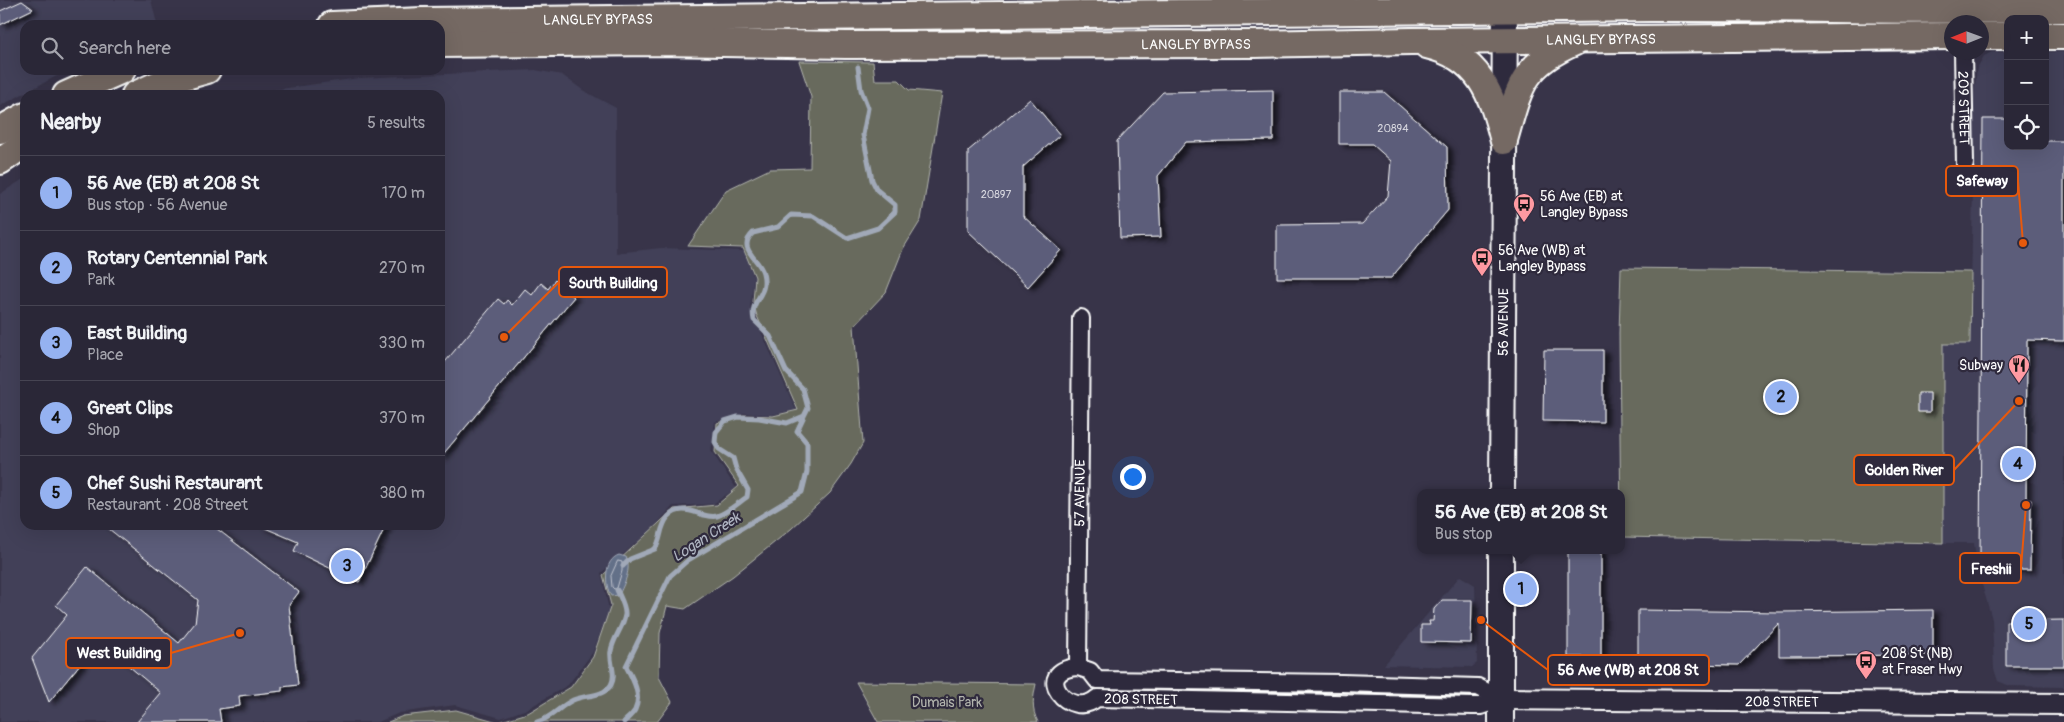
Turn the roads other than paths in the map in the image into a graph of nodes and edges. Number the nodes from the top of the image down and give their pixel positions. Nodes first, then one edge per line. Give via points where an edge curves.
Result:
1 (1447, 0) edge
2 (1584, 0) edge
3 (1505, 5) edge
4 (1623, 9) junction
5 (2064, 9) edge
6 (1412, 11) junction
7 (445, 21) edge
8 (1944, 36) edge
9 (1989, 36) edge
10 (2004, 36) edge
11 (2049, 36) edge
12 (2064, 36) edge
13 (1504, 40) junction
14 (1580, 40) junction
15 (1411, 41) junction
16 (445, 44) edge
17 (1962, 60) edge
18 (111, 75) edge
19 (190, 75) edge
20 (77, 90) edge
21 (146, 90) edge
22 (20, 119) edge
23 (0, 130) edge
24 (1504, 141) junction
25 (20, 147) edge
26 (0, 161) edge
27 (1965, 164) dead end
28 (1081, 318) dead end
29 (1502, 489) edge
30 (1501, 554) edge
31 (1078, 667) junction
32 (2064, 704) edge
33 (1501, 710) edge

1 - 6 main road
2 - 4 main road
3 - 4 main road, LANGLEY BYPASS
3 - 6 main road, LANGLEY BYPASS
3 - 13 main road, 56 AVENUE
4 - 5 main road, LANGLEY BYPASS
6 - 7 main road, LANGLEY BYPASS
8 - 14 main road, LANGLEY BYPASS
9 - 10 main road
11 - 12 main road
13 - 14 main road, LANGLEY BYPASS
13 - 15 main road, LANGLEY BYPASS
13 - 24 main road, 56 AVENUE
14 - 24 main road via 1555,50 1534,66 1525,78
15 - 16 main road, LANGLEY BYPASS via 1005,45
15 - 24 main road via 1442,48 1473,70 1488,89
17 - 27 street, 209 STREET
18 - 20 main road
19 - 21 main road
22 - 23 main road
24 - 29 main road, 56 AVENUE
25 - 26 main road
28 - 31 street, 57 AVENUE
30 - 33 main road
31 - 33 street, 208 STREET via 1090,671 1097,680 1478,687
31 - 33 street, 208 STREET via 1064,671 1055,688 1061,704 1076,711 1090,706 1097,698 1481,706
32 - 33 street, 208 STREET

